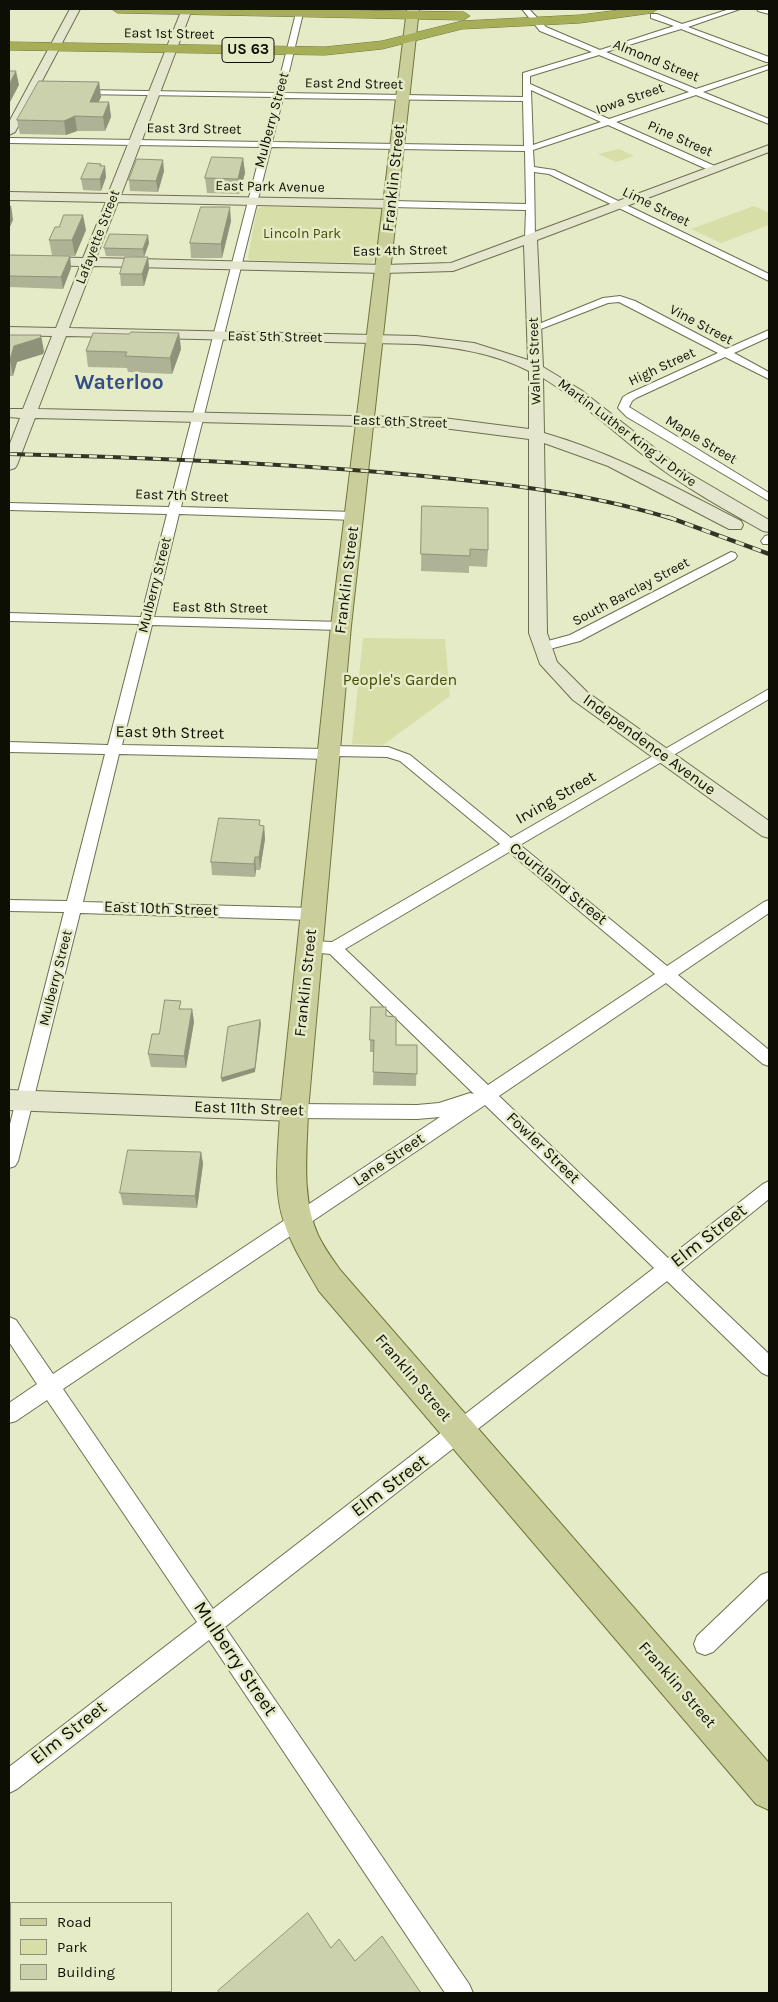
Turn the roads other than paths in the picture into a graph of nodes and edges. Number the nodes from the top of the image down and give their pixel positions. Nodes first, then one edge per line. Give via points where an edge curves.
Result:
1 (75, 9) edge
2 (118, 9) edge
3 (187, 9) edge
4 (627, 9) edge
5 (737, 9) edge
6 (762, 9) edge
7 (300, 10) edge
8 (413, 11) edge
9 (653, 12) edge
10 (769, 12) edge
11 (530, 16) edge
12 (681, 26) junction
13 (411, 39) junction
14 (9, 46) edge
15 (56, 47) junction
16 (171, 49) junction
17 (291, 51) junction
18 (325, 52) junction
19 (599, 52) junction
20 (409, 53) junction
21 (769, 60) edge
22 (769, 66) edge
23 (526, 75) joint
24 (526, 85) junction
25 (68, 92) edge
26 (696, 92) junction
27 (154, 93) junction
28 (278, 95) junction
29 (402, 97) junction
30 (528, 99) junction
31 (608, 121) junction
32 (769, 122) edge
33 (9, 132) edge
34 (9, 140) edge
35 (135, 142) junction
36 (266, 144) junction
37 (397, 147) junction
38 (769, 148) edge
39 (529, 149) junction
40 (529, 169) junction
41 (714, 169) junction
42 (9, 196) edge
43 (113, 199) junction
44 (251, 201) junction
45 (391, 204) junction
46 (620, 205) junction
47 (531, 207) junction
48 (530, 239) junction
49 (9, 260) edge
50 (88, 262) junction
51 (235, 266) junction
52 (384, 270) junction
53 (769, 278) edge
54 (534, 328) junction
55 (9, 331) edge
56 (61, 332) junction
57 (769, 334) edge
58 (218, 336) junction
59 (374, 339) junction
60 (485, 350) junction
61 (726, 354) junction
62 (536, 369) junction
63 (769, 376) edge
64 (624, 404) joint
65 (9, 413) edge
66 (29, 414) junction
67 (197, 417) junction
68 (365, 421) junction
69 (537, 436) junction
70 (9, 466) edge
71 (769, 498) edge
72 (9, 506) edge
73 (173, 511) junction
74 (355, 516) junction
75 (769, 537) edge
76 (731, 556) dead end
77 (9, 617) edge
78 (146, 622) junction
79 (341, 626) junction
80 (542, 647) junction
81 (769, 693) edge
82 (9, 747) edge
83 (113, 749) junction
84 (330, 753) junction
85 (664, 755) junction
86 (769, 831) edge
87 (510, 845) junction
88 (9, 905) edge
89 (769, 906) edge
90 (74, 907) junction
91 (312, 914) junction
92 (309, 948) junction
93 (334, 948) junction
94 (666, 974) junction
95 (769, 1059) edge
96 (487, 1095) junction
97 (17, 1101) edge
98 (294, 1110) junction
99 (9, 1161) edge
100 (769, 1189) edge
101 (298, 1221) junction
102 (667, 1269) junction
103 (9, 1326) edge
104 (769, 1367) edge
105 (49, 1388) junction
106 (9, 1414) edge
107 (459, 1433) junction
108 (769, 1583) edge
109 (211, 1623) junction
110 (705, 1644) dead end
111 (9, 1781) edge
112 (769, 1791) edge
113 (460, 1993) edge

1 - 15 street
2 - 3 highway, US 63
3 - 7 highway, US 63
3 - 16 street, Lafayette Street
4 - 11 highway, US 63 via 576,16
5 - 12 street
6 - 10 street
7 - 8 highway, US 63
7 - 17 street, Mulberry Street
8 - 11 highway, US 63
8 - 13 main road, Franklin Street
9 - 11 highway, US 63 via 598,18
9 - 12 street
11 - 13 highway, East 1st Street / US 63 via 462,25
11 - 19 street, Almond Street via 543,29
12 - 19 street
12 - 21 street
13 - 18 highway, East 1st Street / US 63
13 - 20 main road, Franklin Street
14 - 15 highway, East 1st Street / US 63
15 - 16 highway, East 1st Street / US 63
15 - 33 street via 35,91
16 - 17 highway, East 1st Street / US 63
16 - 27 street, Lafayette Street
17 - 18 highway, East 1st Street / US 63
17 - 28 street, Mulberry Street
18 - 20 highway
19 - 23 street
19 - 26 street, Almond Street
20 - 29 main road, Franklin Street
22 - 26 street, Iowa Street
23 - 24 street, Walnut Street
24 - 30 street, Walnut Street
24 - 31 street, Pine Street
25 - 27 street, East 2nd Street
26 - 31 street, Iowa Street
26 - 32 street, Almond Street
27 - 28 street, East 2nd Street
27 - 35 street, Lafayette Street
28 - 29 street, East 2nd Street
28 - 36 street, Mulberry Street
29 - 30 street, East 2nd Street
29 - 37 main road, Franklin Street
30 - 39 street, Walnut Street
31 - 39 street, Iowa Street
31 - 41 street, Pine Street
34 - 35 street, East 3rd Street
35 - 36 street, East 3rd Street
35 - 43 street, Lafayette Street
36 - 37 street, East 3rd Street
36 - 44 street, Mulberry Street
37 - 39 street, East 3rd Street
37 - 45 main road, Franklin Street
38 - 41 street, East 4th Street
39 - 40 street, Walnut Street
40 - 46 street, Lime Street via 551,172
40 - 47 street, Walnut Street
41 - 46 street, East 4th Street
42 - 43 street, East Park Avenue
43 - 44 street, East Park Avenue
43 - 50 street, Lafayette Street
44 - 45 street, East Park Avenue
44 - 51 street, Mulberry Street
45 - 47 street, East Park Avenue
45 - 52 main road, Franklin Street
46 - 48 street, East 4th Street
46 - 53 street, Lime Street
47 - 48 street, Walnut Street
48 - 52 street, East 4th Street via 453,267
48 - 54 street, Walnut Street
49 - 50 street, East 4th Street
50 - 51 street, East 4th Street
50 - 56 street, Lafayette Street
51 - 52 street, East 4th Street
51 - 58 street, Mulberry Street
52 - 59 main road, Franklin Street
54 - 60 street via 520,346
54 - 61 street, Vine Street via 606,300 620,299
54 - 62 street, Walnut Street
55 - 56 street, East 5th Street
56 - 58 street, East 5th Street
56 - 66 street, Lafayette Street
57 - 61 street, High Street
58 - 59 street, East 5th Street
58 - 67 street, Mulberry Street
59 - 60 street, East 5th Street via 433,341
59 - 68 main road, Franklin Street
60 - 62 street, East 5th Street
61 - 63 street, Vine Street
61 - 64 street, High Street via 632,396
62 - 69 street, Walnut Street
62 - 75 street, Martin Luther King Jr Drive via 575,393 640,446
64 - 71 street, Maple Street via 626,412
65 - 66 street, East 6th Street
66 - 67 street, East 6th Street
66 - 70 street, Lafayette Street
67 - 68 street, East 6th Street
67 - 73 street, Mulberry Street
68 - 69 street, East 6th Street via 443,423
68 - 74 main road, Franklin Street
69 - 75 street, East 6th Street via 609,461
69 - 80 street, Walnut Street via 538,633
72 - 73 street, East 7th Street
73 - 74 street, East 7th Street
73 - 78 street, Mulberry Street
74 - 79 main road, Franklin Street
76 - 80 street, South Barclay Street via 575,638
77 - 78 street, East 8th Street
78 - 79 street, East 8th Street
78 - 83 street, Mulberry Street
79 - 84 main road, Franklin Street
80 - 85 street, Independence Avenue via 549,664 580,696
81 - 85 street, Irving Street
82 - 83 street, East 9th Street
83 - 84 street, East 9th Street
83 - 90 street, Mulberry Street
84 - 87 street, Courtland Street via 388,752 404,758
84 - 91 main road, Franklin Street
85 - 86 street, Independence Avenue
85 - 87 street, Irving Street
87 - 93 street, Irving Street
87 - 94 street, Courtland Street
88 - 90 street, East 10th Street
89 - 94 street, Lane Street
90 - 91 street, East 10th Street
90 - 97 street, Mulberry Street
91 - 92 main road, Franklin Street
92 - 93 street
92 - 98 main road, Franklin Street
93 - 96 street, Fowler Street
94 - 95 street, Courtland Street
94 - 96 street, Lane Street
96 - 98 street, East 11th Street via 439,1110 417,1112
96 - 101 street, Lane Street
96 - 102 street, Fowler Street
97 - 98 street, East 11th Street
97 - 99 street, Mulberry Street
98 - 101 main road, Franklin Street via 292,1183
100 - 102 street, Elm Street
101 - 105 street, Lane Street
101 - 107 main road, Franklin Street via 306,1242 330,1281
102 - 104 street, Fowler Street
102 - 107 street, Elm Street
103 - 105 street, Mulberry Street
105 - 106 street, Lane Street
105 - 109 street, Mulberry Street
107 - 109 street, Elm Street
107 - 112 main road, Franklin Street
108 - 110 street
109 - 111 street, Elm Street
109 - 113 street, Mulberry Street

